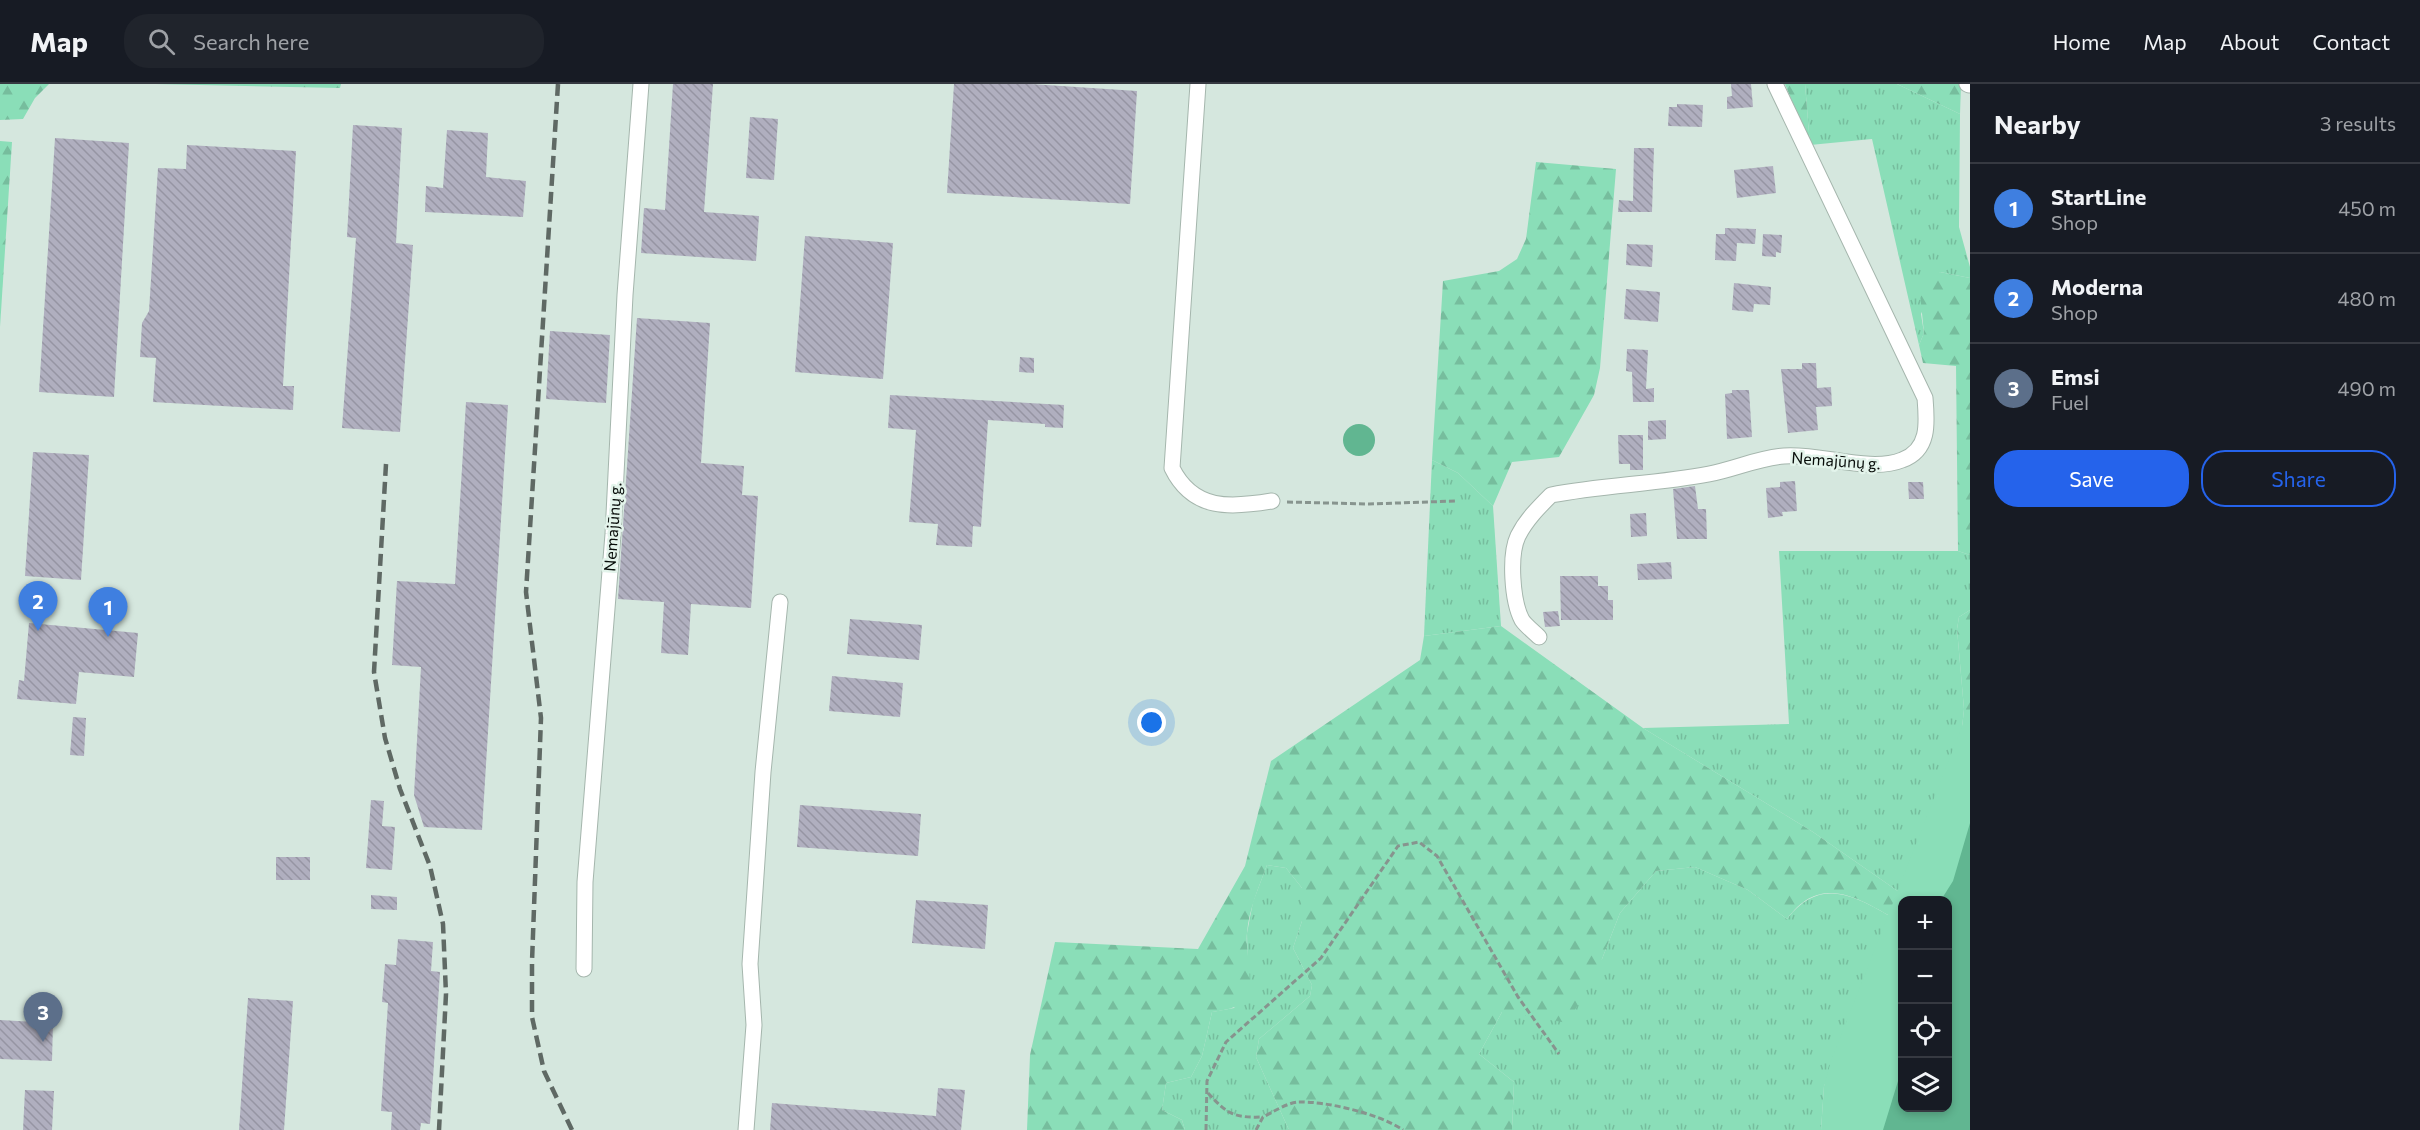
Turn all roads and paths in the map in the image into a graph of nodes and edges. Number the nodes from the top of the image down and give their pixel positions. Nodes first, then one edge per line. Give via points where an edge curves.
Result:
1 (641, 84) edge
2 (1198, 84) edge
3 (1775, 84) edge
4 (1272, 501) joint
5 (1456, 501) dead end
6 (780, 602) dead end
7 (1539, 637) dead end
8 (584, 969) dead end
9 (1559, 1054) dead end
10 (1207, 1092) junction
11 (1263, 1117) junction
12 (746, 1130) edge
13 (1206, 1130) edge
14 (1256, 1130) edge
15 (1403, 1130) edge

1 - 8 street, Nemajūnų g. via 613,534 585,882
2 - 4 street via 1172,468 1180,486 1212,503 1245,505
3 - 7 street, Nemajūnų g. via 1925,398 1927,428 1923,440 1916,452 1884,464 1785,456 1746,462 1712,473 1551,495 1517,537 1512,562 1522,619
4 - 5 path
6 - 12 street via 750,964 754,1025
9 - 10 path via 1518,997 1437,856 1419,842 1398,846 1321,958 1226,1041 1207,1081
10 - 11 path via 1223,1109 1240,1118
10 - 13 path
11 - 14 path
11 - 15 path via 1296,1102 1348,1109

